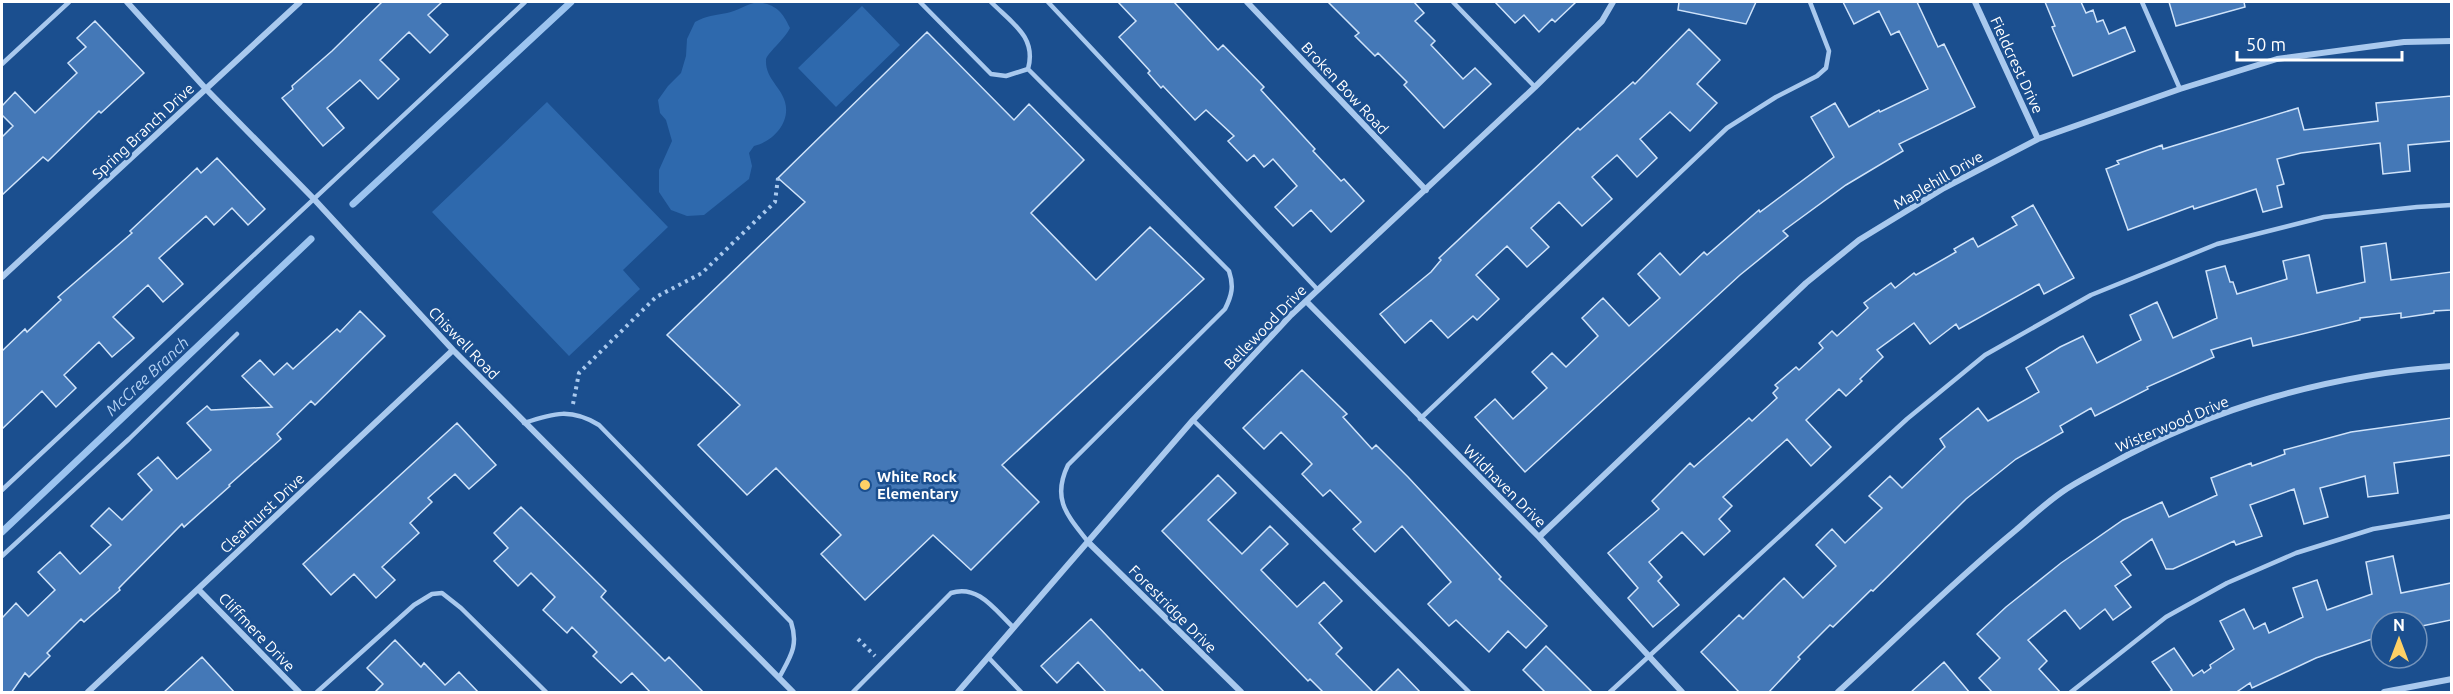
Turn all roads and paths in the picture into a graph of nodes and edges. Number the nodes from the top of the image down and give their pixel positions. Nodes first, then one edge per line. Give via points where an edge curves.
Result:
1 (69, 2) edge
2 (127, 2) edge
3 (300, 2) edge
4 (525, 2) edge
5 (920, 2) edge
6 (991, 2) edge
7 (1048, 2) edge
8 (1247, 2) edge
9 (1453, 2) edge
10 (1613, 2) edge
11 (1810, 2) edge
12 (1975, 2) edge
13 (2142, 2) edge
14 (2451, 41) edge
15 (2, 64) edge
16 (1028, 69) junction
17 (1535, 87) junction
18 (206, 89) junction
19 (2180, 89) junction
20 (2038, 139) junction
21 (778, 178) dead end
22 (1426, 190) junction
23 (312, 198) junction
24 (2451, 205) edge
25 (2, 278) edge
26 (1318, 290) junction
27 (1306, 301) junction
28 (237, 334) dead end
29 (453, 350) junction
30 (2451, 366) edge
31 (572, 413) junction
32 (1420, 419) junction
33 (1193, 420) junction
34 (524, 423) junction
35 (2, 490) edge
36 (2451, 516) edge
37 (1539, 537) junction
38 (1089, 543) junction
39 (2, 556) edge
40 (198, 589) junction
41 (1013, 627) junction
42 (858, 639) dead end
43 (988, 657) junction
44 (1650, 657) junction
45 (882, 663) junction
46 (779, 678) junction
47 (2451, 679) edge
48 (88, 693) edge
49 (299, 693) edge
50 (317, 693) edge
51 (546, 693) edge
52 (793, 693) edge
53 (853, 693) edge
54 (958, 693) edge
55 (1022, 693) edge
56 (1241, 693) edge
57 (1469, 693) edge
58 (1610, 693) edge
59 (1682, 693) edge
60 (1838, 693) edge
61 (2071, 693) edge
62 (2384, 693) edge

1 - 15 lane
2 - 18 street, Chiswell Road
3 - 18 street, Spring Branch Drive
4 - 23 lane
5 - 16 lane via 991,74 1006,76
6 - 16 lane via 1027,39 1031,56
7 - 26 lane
8 - 22 street, Broken Bow Road
9 - 17 lane
10 - 17 street, Bellewood Drive via 1602,21
11 - 32 lane via 1829,51 1826,68 1727,128
12 - 20 street, Fieldcrest Drive
13 - 19 lane
14 - 19 street, Maplehill Drive via 2404,42 2277,59
16 - 38 lane via 1229,271 1233,281 1225,309 1068,465 1061,478 1064,509
17 - 22 street, Bellewood Drive
18 - 23 street, Chiswell Road
18 - 25 street, Spring Branch Drive
19 - 20 street, Maplehill Drive
20 - 37 street, Maplehill Drive via 1944,188 1850,248 1806,283
21 - 31 path via 775,202 702,273 656,297 579,373
22 - 26 street, Bellewood Drive
23 - 29 street, Chiswell Road
23 - 35 lane
24 - 44 lane via 2324,217 2217,244 2081,300 1985,355 1907,419
26 - 27 street, Bellewood Drive
27 - 32 street, Wildhaven Drive
27 - 33 street, Bellewood Drive
28 - 39 lane
29 - 34 street, Chiswell Road
29 - 40 street, Clearhurst Drive
30 - 60 street, Wisterwood Drive via 2331,382 2211,418 2140,448 2062,491 1989,552
31 - 34 lane via 552,414
31 - 46 lane via 599,425 791,622 796,636 794,648
32 - 37 street, Wildhaven Drive
33 - 38 street, Bellewood Drive
33 - 57 lane
34 - 46 street, Chiswell Road
36 - 61 lane via 2373,529 2296,553 2227,583 2166,617
37 - 44 street, Wildhaven Drive
38 - 41 street, Bellewood Drive
38 - 56 street, Forestridge Drive
40 - 48 street, Clearhurst Drive
40 - 49 street, Cliffmere Drive
41 - 43 street, Bellewood Drive
41 - 45 lane via 973,591 951,593
42 - 45 path
43 - 54 street, Bellewood Drive
43 - 55 lane
44 - 58 lane
44 - 59 street, Wildhaven Drive
45 - 53 lane
46 - 52 street, Chiswell Road
47 - 62 street
50 - 51 lane via 414,604 442,593

